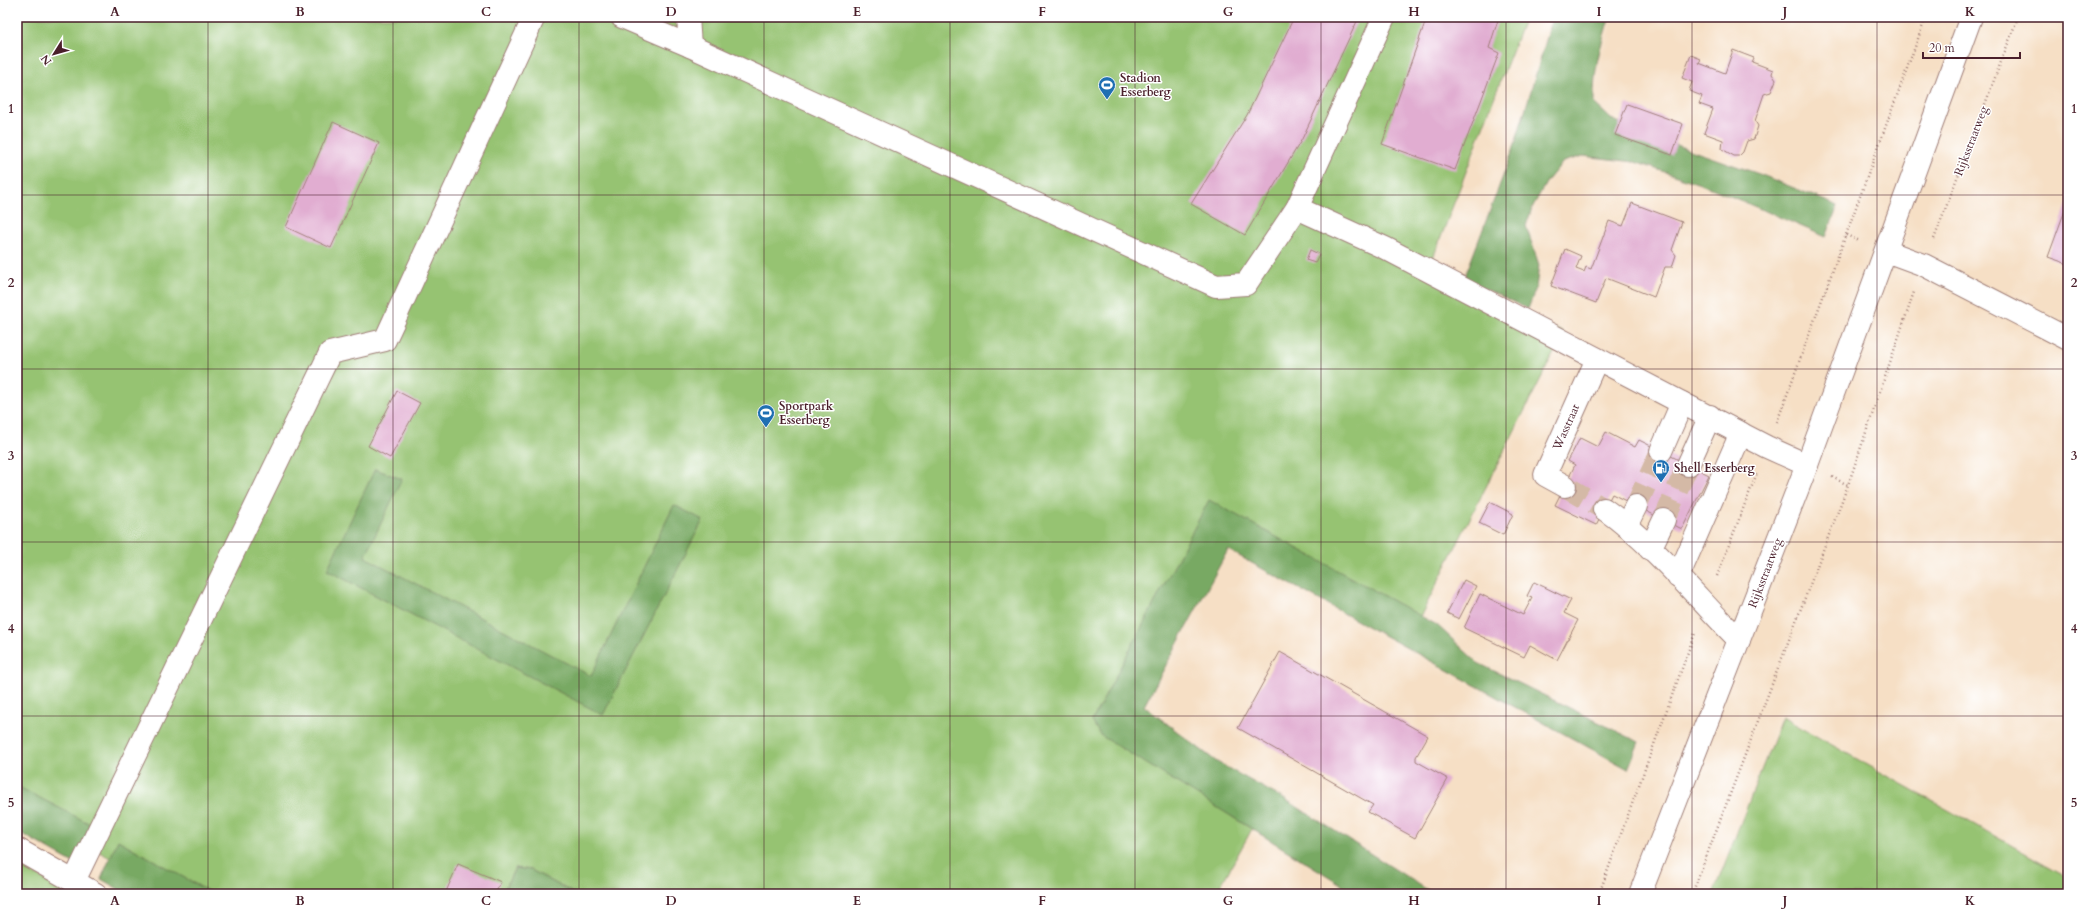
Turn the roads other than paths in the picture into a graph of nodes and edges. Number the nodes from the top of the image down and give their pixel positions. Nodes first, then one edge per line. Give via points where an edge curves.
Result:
1 (534, 17) edge
2 (622, 17) edge
3 (688, 17) edge
4 (1384, 17) edge
5 (1971, 17) edge
6 (690, 46) junction
7 (1297, 208) junction
8 (1886, 251) junction
9 (2068, 340) edge
10 (1597, 359) junction
11 (1682, 403) junction
12 (1710, 416) junction
13 (1741, 433) junction
14 (1661, 451) tunnel mouth
15 (1688, 465) tunnel mouth
16 (1807, 465) junction
17 (1565, 486) tunnel mouth
18 (1636, 506) tunnel mouth
19 (1664, 520) tunnel mouth
20 (1650, 549) junction
21 (1678, 577) junction
22 (1739, 640) junction
23 (17, 849) edge
24 (74, 881) junction
25 (96, 894) edge
26 (1640, 894) edge

1 - 24 main road via 385,340 330,353
2 - 6 main road
3 - 6 main road
4 - 7 main road
5 - 8 main road, Rijksstraatweg
6 - 7 main road via 1216,286 1246,284
7 - 10 main road via 1385,248
8 - 9 main road via 1924,265
8 - 16 main road, Rijksstraatweg
10 - 11 main road
10 - 17 main road, Wasstraat via 1545,475
11 - 12 main road
11 - 14 main road
12 - 13 main road
12 - 15 main road
13 - 16 main road
13 - 21 main road
16 - 22 main road, Rijksstraatweg
18 - 20 main road via 1616,518
19 - 20 main road
20 - 21 main road
21 - 22 main road
22 - 26 main road, Rijksstraatweg
23 - 24 main road
24 - 25 main road

